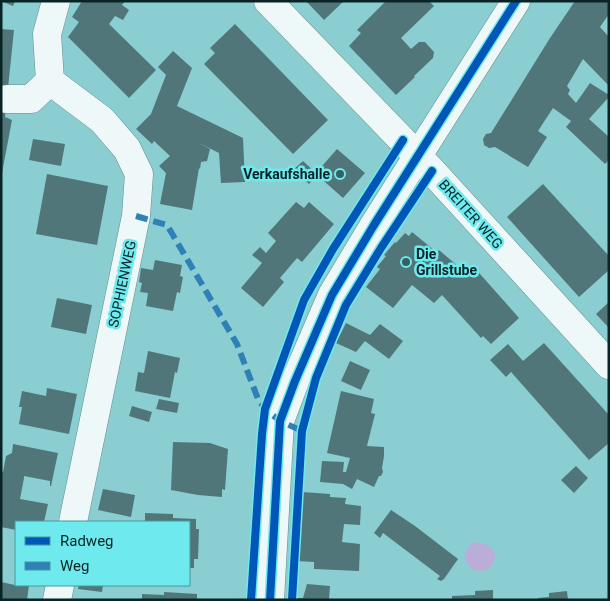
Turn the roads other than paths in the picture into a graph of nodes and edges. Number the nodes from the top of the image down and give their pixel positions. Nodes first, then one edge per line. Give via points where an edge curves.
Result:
1 (56, 1) edge
2 (268, 1) edge
3 (516, 1) edge
4 (50, 81) junction
5 (7, 99) dead end
6 (418, 156) junction
7 (609, 365) edge
8 (73, 521) edge
9 (60, 586) edge
10 (57, 600) edge
11 (270, 600) edge

1 - 4 street via 47,34
2 - 6 street, BREITER WEG
3 - 6 street
4 - 5 street via 31,99
4 - 8 street, SOPHIENWEG via 102,120 127,149 139,174 136,216
6 - 7 street, BREITER WEG
6 - 11 street via 332,295 280,421
9 - 10 street

